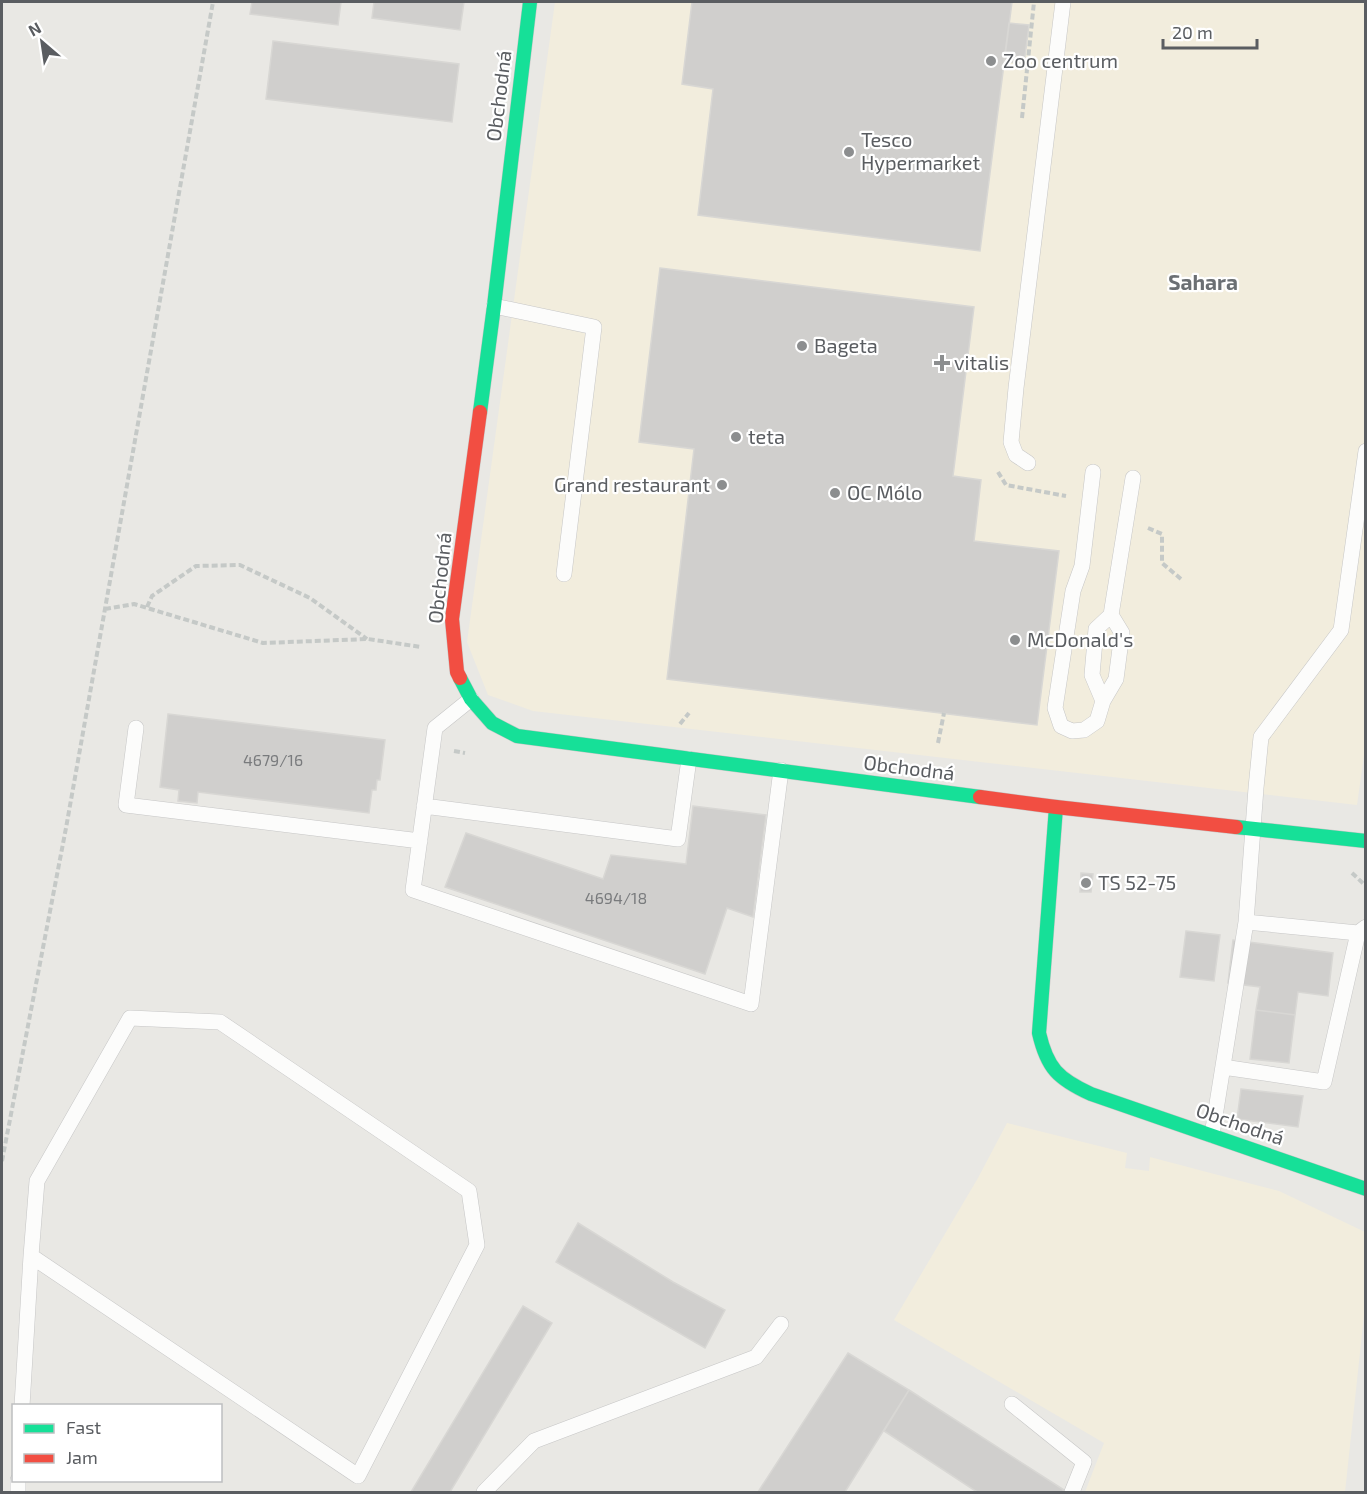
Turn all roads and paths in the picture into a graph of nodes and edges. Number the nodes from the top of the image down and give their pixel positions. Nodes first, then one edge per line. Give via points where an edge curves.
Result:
1 (213, 2) edge
2 (530, 2) edge
3 (1063, 2) edge
4 (494, 306) junction
5 (1365, 451) edge
6 (1028, 463) dead end
7 (1093, 472) dead end
8 (1133, 478) dead end
9 (564, 573) dead end
10 (147, 608) junction
11 (105, 609) junction
12 (1111, 615) junction
13 (368, 639) junction
14 (455, 651) junction
15 (471, 699) junction
16 (1103, 701) junction
17 (944, 713) dead end
18 (136, 728) dead end
19 (938, 743) dead end
20 (689, 759) junction
21 (781, 771) junction
22 (424, 806) junction
23 (1056, 807) junction
24 (1253, 829) junction
25 (420, 841) junction
26 (1365, 841) edge
27 (1246, 922) junction
28 (1362, 930) edge
29 (1223, 1067) junction
30 (1212, 1135) junction
31 (2, 1161) edge
32 (1365, 1189) edge
33 (31, 1256) junction
34 (781, 1324) dead end
35 (22, 1404) edge
36 (1012, 1404) dead end
37 (484, 1492) edge
38 (1072, 1492) edge

1 - 11 path
2 - 4 street, Obchodná
3 - 6 lane via 1011,442 1016,455
4 - 9 lane via 594,327
4 - 14 street, Obchodná via 452,620
5 - 24 lane via 1341,630 1261,737
7 - 16 lane via 1082,566 1073,591 1054,708 1061,726 1072,731 1084,730 1097,721
8 - 12 lane
10 - 11 path via 134,604
10 - 13 path via 263,643
10 - 13 path via 152,596 196,566 240,566 310,598
11 - 31 path
12 - 16 lane via 1122,633 1116,678
12 - 16 lane via 1096,629 1092,675
13 - 14 path
14 - 15 street, Obchodná via 457,672
15 - 20 street, Obchodná via 492,723 517,736
15 - 22 lane via 435,728
17 - 19 path
18 - 25 lane via 126,805
20 - 21 street, Obchodná
20 - 22 lane via 678,839
21 - 23 street, Obchodná
21 - 25 lane via 751,1004 413,890
22 - 25 lane
23 - 24 street, Obchodná
23 - 30 street, Obchodná via 1039,1033 1046,1059 1060,1077 1075,1087
24 - 26 street, Obchodná
24 - 27 lane
27 - 28 lane
27 - 29 lane
28 - 29 lane via 1324,1082
29 - 30 lane
30 - 32 street, Obchodná via 1353,1179
33 - 33 lane via 37,1181 130,1018 220,1022 469,1191 477,1245 358,1476
33 - 35 lane
34 - 37 lane via 756,1357 534,1441
36 - 38 lane via 1084,1462

